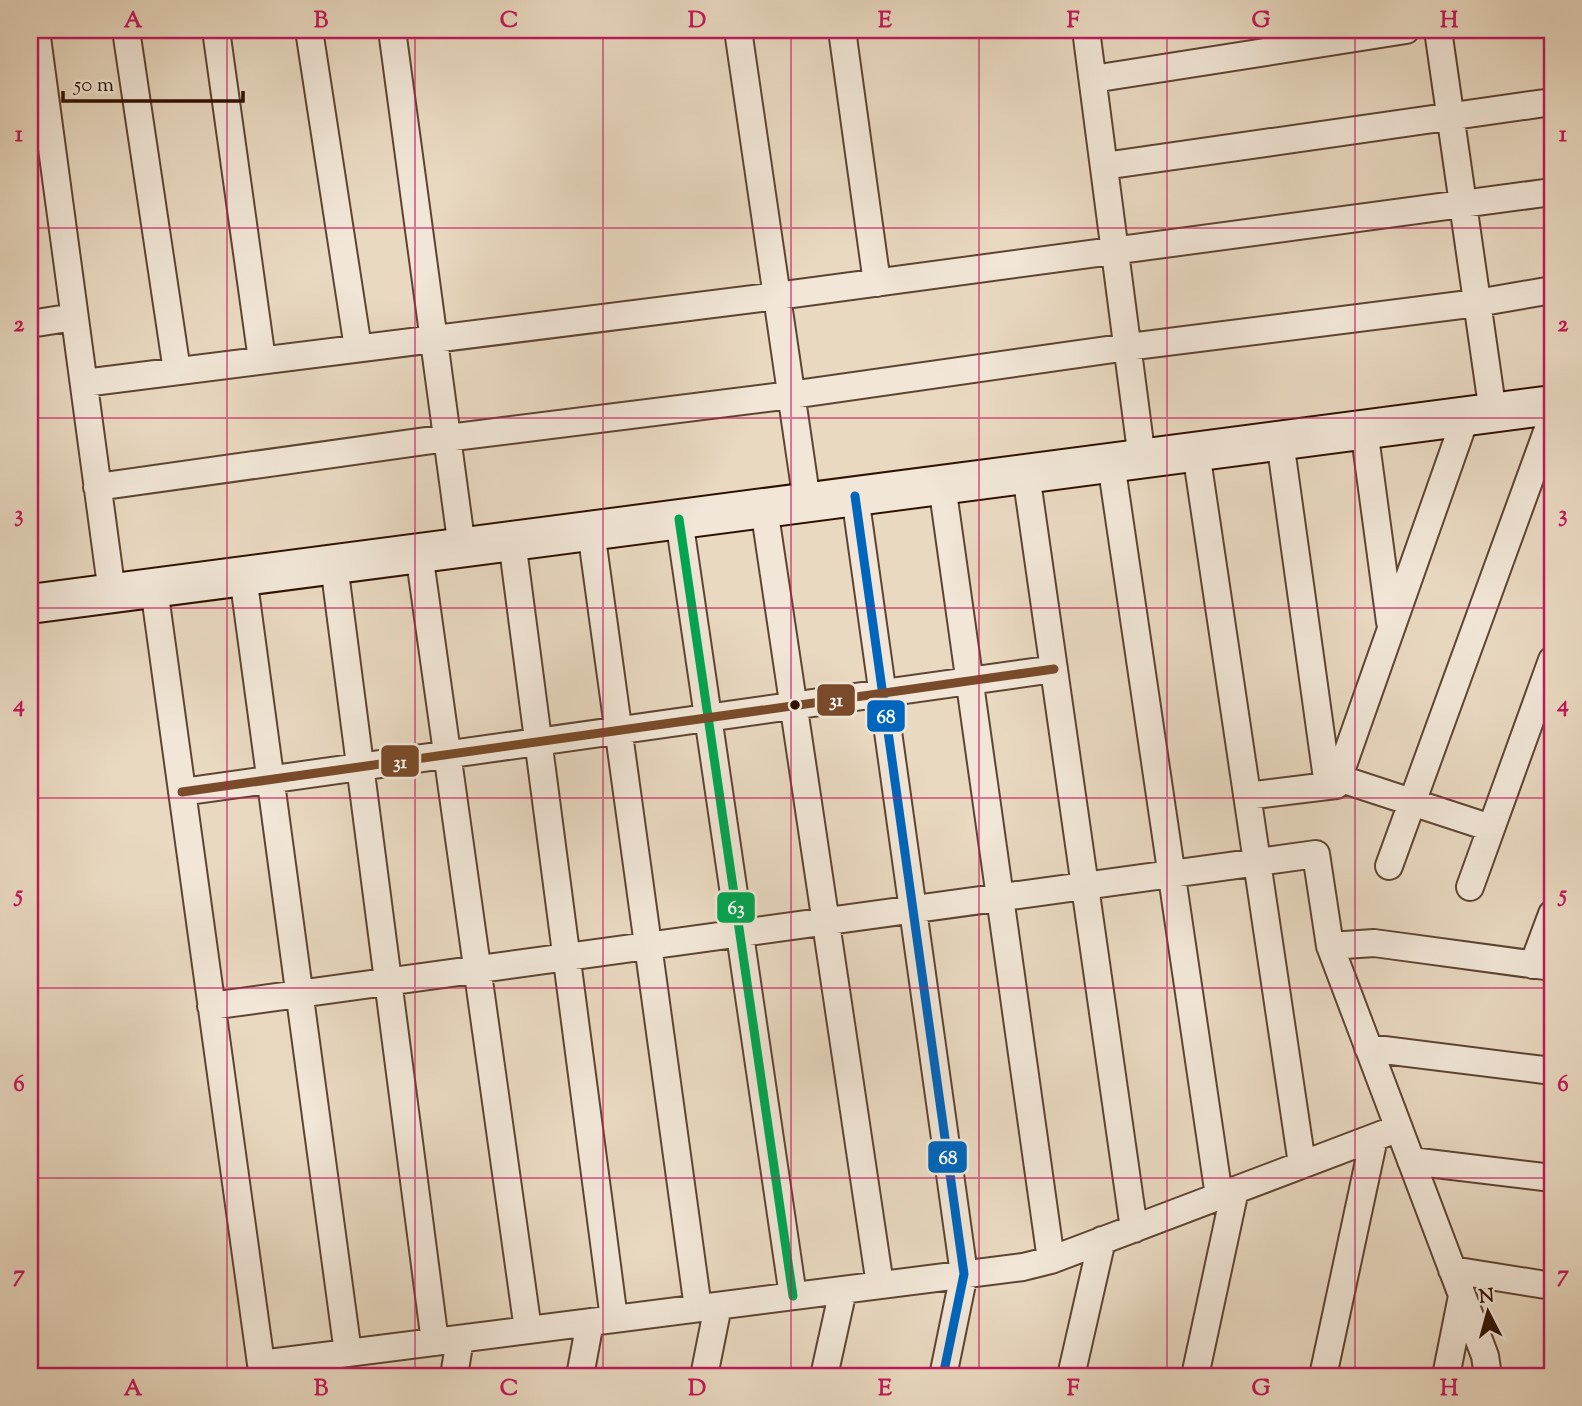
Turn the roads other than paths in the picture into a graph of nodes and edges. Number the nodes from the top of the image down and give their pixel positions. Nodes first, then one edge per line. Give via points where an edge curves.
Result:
1 (36, 30) edge
2 (126, 30) edge
3 (216, 30) edge
4 (309, 30) edge
5 (392, 30) edge
6 (738, 30) edge
7 (842, 30) edge
8 (1086, 30) edge
9 (1406, 30) edge
10 (1438, 30) edge
11 (1093, 79) junction
12 (1552, 102) edge
13 (1451, 117) junction
14 (1104, 166) junction
15 (1552, 192) edge
16 (1463, 204) junction
17 (1115, 251) junction
18 (877, 282) junction
19 (1552, 290) edge
20 (776, 296) junction
21 (1477, 303) junction
22 (75, 317) junction
23 (30, 324) edge
24 (434, 338) junction
25 (1128, 347) junction
26 (358, 348) junction
27 (262, 360) junction
28 (177, 371) junction
29 (84, 383) junction
30 (791, 395) junction
31 (1552, 405) edge
32 (1480, 414) junction
33 (1552, 418) edge
34 (1364, 429) junction
35 (447, 438) junction
36 (1280, 441) junction
37 (1196, 452) junction
38 (1127, 461) junction
39 (1026, 474) junction
40 (942, 485) junction
41 (97, 487) junction
42 (855, 496) junction
43 (807, 502) junction
44 (764, 508) junction
45 (679, 519) junction
46 (591, 531) junction
47 (512, 541) junction
48 (462, 548) junction
49 (419, 553) junction
50 (334, 565) junction
51 (243, 576) junction
52 (154, 588) junction
53 (112, 593) junction
54 (30, 604) edge
55 (1391, 628) junction
56 (1552, 660) edge
57 (1054, 669) junction
58 (970, 681) junction
59 (882, 693) junction
60 (794, 705) junction
61 (708, 718) junction
62 (618, 730) junction
63 (538, 742) junction
64 (447, 755) junction
65 (360, 767) junction
66 (271, 780) junction
67 (1333, 782) junction
68 (182, 792) junction
69 (1247, 796) junction
70 (1412, 802) junction
71 (1491, 828) junction
72 (1257, 862) junction
73 (1389, 866) dead end
74 (1171, 874) junction
75 (1084, 886) junction
76 (1470, 887) dead end
77 (1000, 897) junction
78 (913, 909) junction
79 (1552, 914) edge
80 (826, 921) junction
81 (739, 933) junction
82 (648, 946) junction
83 (1330, 946) junction
84 (566, 957) junction
85 (1543, 966) edge
86 (477, 969) junction
87 (388, 981) junction
88 (300, 993) junction
89 (212, 1006) junction
90 (1368, 1048) junction
91 (1552, 1071) edge
92 (1399, 1128) junction
93 (1374, 1138) junction
94 (1411, 1161) junction
95 (1303, 1164) junction
96 (1552, 1178) edge
97 (1227, 1193) junction
98 (1133, 1229) junction
99 (1102, 1240) junction
100 (1051, 1260) junction
101 (1452, 1270) junction
102 (964, 1274) junction
103 (880, 1285) junction
104 (1552, 1286) edge
105 (843, 1290) junction
106 (793, 1296) junction
107 (1462, 1296) junction
108 (708, 1307) junction
109 (602, 1321) junction
110 (528, 1330) junction
111 (448, 1340) junction
112 (339, 1361) edge
113 (453, 1376) edge
114 (580, 1376) edge
115 (704, 1376) edge
116 (824, 1376) edge
117 (943, 1376) edge
118 (1072, 1376) edge
119 (1195, 1376) edge
120 (1323, 1376) edge
121 (1446, 1376) edge
122 (1488, 1376) edge

1 - 22 street
2 - 28 street
3 - 27 street
4 - 26 street
5 - 24 street
6 - 20 street
7 - 18 street
8 - 11 street
9 - 11 street
10 - 13 street
11 - 14 street
12 - 13 street
13 - 14 street
13 - 16 street
14 - 17 street
15 - 16 street
16 - 17 street
16 - 21 street
17 - 18 street
17 - 25 street
18 - 20 street
19 - 21 street
20 - 24 street
20 - 30 street
21 - 25 street
21 - 32 street
22 - 23 street
22 - 29 street
24 - 26 street
24 - 35 street
25 - 30 street
25 - 38 street
26 - 27 street
27 - 28 street
28 - 29 street
29 - 41 street
30 - 35 street
30 - 43 street
31 - 32 street
32 - 34 street
32 - 55 street
33 - 70 street
34 - 36 street
34 - 55 street
35 - 41 street
35 - 48 street
36 - 37 street
36 - 67 street
37 - 38 street
37 - 69 street
38 - 39 street
38 - 74 street
39 - 40 street
39 - 57 street
40 - 42 street
40 - 58 street
41 - 53 street
42 - 43 street
42 - 59 street
43 - 44 street
44 - 45 street
44 - 60 street
45 - 46 street
45 - 61 street
46 - 47 street
46 - 62 street
47 - 48 street
47 - 63 street
48 - 49 street
49 - 50 street
49 - 64 street
50 - 51 street
50 - 65 street
51 - 52 street
51 - 66 street
52 - 53 street
52 - 68 street
53 - 54 street
55 - 67 street
56 - 71 street
57 - 58 street
57 - 75 street
58 - 59 street
58 - 77 street
59 - 60 street
59 - 78 street
60 - 61 street
60 - 80 street
61 - 62 street
61 - 81 street
62 - 63 street
62 - 82 street
63 - 64 street
63 - 84 street
64 - 65 street
64 - 86 street
65 - 66 street
65 - 87 street
66 - 68 street
66 - 88 street
67 - 69 street
67 - 70 street
68 - 89 street
69 - 72 street
70 - 71 street
70 - 73 street
71 - 76 street
72 - 74 street
72 - 83 street via 1316,854
72 - 95 street
74 - 75 street
74 - 97 street
75 - 77 street
75 - 98 street
77 - 78 street
77 - 100 street
78 - 80 street
78 - 102 street
79 - 85 street
80 - 81 street
80 - 103 street
81 - 82 street
81 - 106 street
82 - 84 street
82 - 108 street
83 - 85 street via 1374,943
83 - 90 street
84 - 86 street
84 - 109 street
86 - 87 street
86 - 110 street
87 - 88 street
87 - 111 street
88 - 89 street
88 - 112 street
89 - 112 street via 261,1364
90 - 91 street
90 - 92 street
92 - 93 street
92 - 94 street
93 - 95 street
93 - 120 street
94 - 96 street
94 - 101 street
95 - 97 street
97 - 98 street
97 - 119 street
98 - 99 street
99 - 100 street
99 - 118 street
100 - 102 street
101 - 104 street
101 - 107 street
102 - 103 street
102 - 117 street
103 - 105 street
105 - 106 street
105 - 116 street
106 - 108 street
107 - 121 street
107 - 122 street
108 - 109 street
108 - 115 street
109 - 110 street
109 - 114 street
110 - 111 street
111 - 112 street
111 - 113 street

